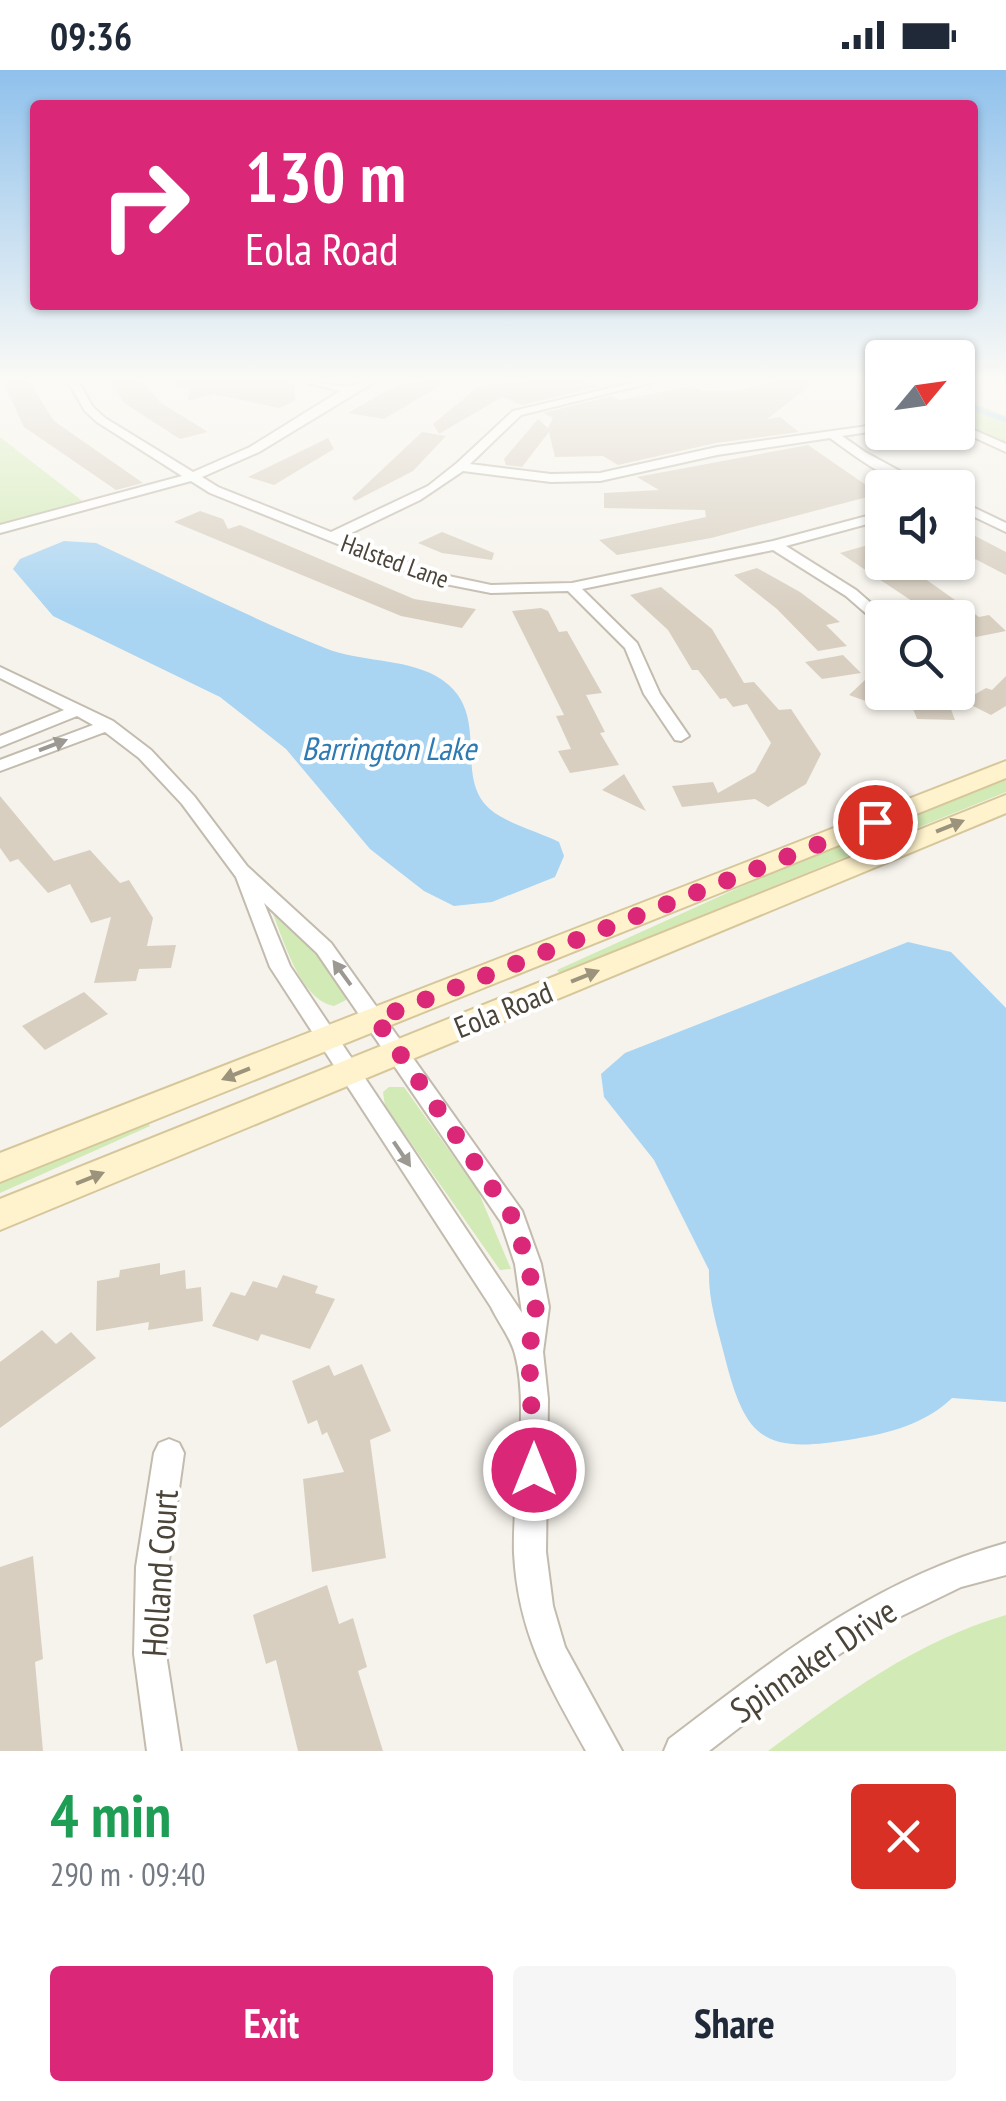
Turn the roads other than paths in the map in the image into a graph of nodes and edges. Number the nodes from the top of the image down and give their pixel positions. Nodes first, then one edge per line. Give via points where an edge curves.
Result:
1 (157, 456) edge
2 (239, 456) edge
3 (470, 456) edge
4 (694, 456) edge
5 (862, 456) edge
6 (460, 467) junction
7 (889, 470) edge
8 (189, 477) junction
9 (975, 512) edge
10 (865, 521) edge
11 (1006, 528) edge
12 (0, 529) edge
13 (331, 536) junction
14 (775, 545) junction
15 (572, 587) junction
16 (865, 605) edge
17 (0, 672) edge
18 (78, 710) junction
19 (107, 725) junction
20 (681, 736) dead end
21 (0, 742) edge
22 (0, 766) edge
23 (1006, 770) edge
24 (1006, 803) edge
25 (240, 870) junction
26 (376, 1019) junction
27 (326, 1038) junction
28 (398, 1053) junction
29 (348, 1072) junction
30 (0, 1168) edge
31 (0, 1215) edge
32 (529, 1352) junction
33 (168, 1454) dead end
34 (1006, 1559) edge
35 (164, 1751) edge
36 (605, 1751) edge
37 (681, 1751) edge

1 - 8 street, Halsted Lane
2 - 8 street
3 - 6 street
4 - 6 street via 600,477
5 - 7 street
6 - 13 street
8 - 12 street
8 - 13 street, Halsted Lane
9 - 11 street
10 - 14 street, Halsted Lane
13 - 15 street, Halsted Lane via 464,586
14 - 15 street, Halsted Lane
14 - 16 street
15 - 20 street via 632,646 652,694
17 - 18 street
18 - 19 street
18 - 21 street
22 -> 19 street
19 - 25 street via 188,800
23 - 26 street, Eola Road
28 -> 24 street, Eola Road
26 -> 25 street via 324,948
25 - 27 street via 280,967
26 - 27 street, Eola Road
26 - 28 street
27 - 29 street
27 -> 30 street, Eola Road
28 - 29 street, Eola Road
28 - 32 street via 513,1218 536,1306
31 -> 29 street, Eola Road
29 -> 32 street
32 - 36 street via 530,1552 537,1606 550,1653
33 - 35 street, Holland Court via 152,1567 150,1654
34 - 37 street, Spinnaker Drive via 977,1565 872,1614

